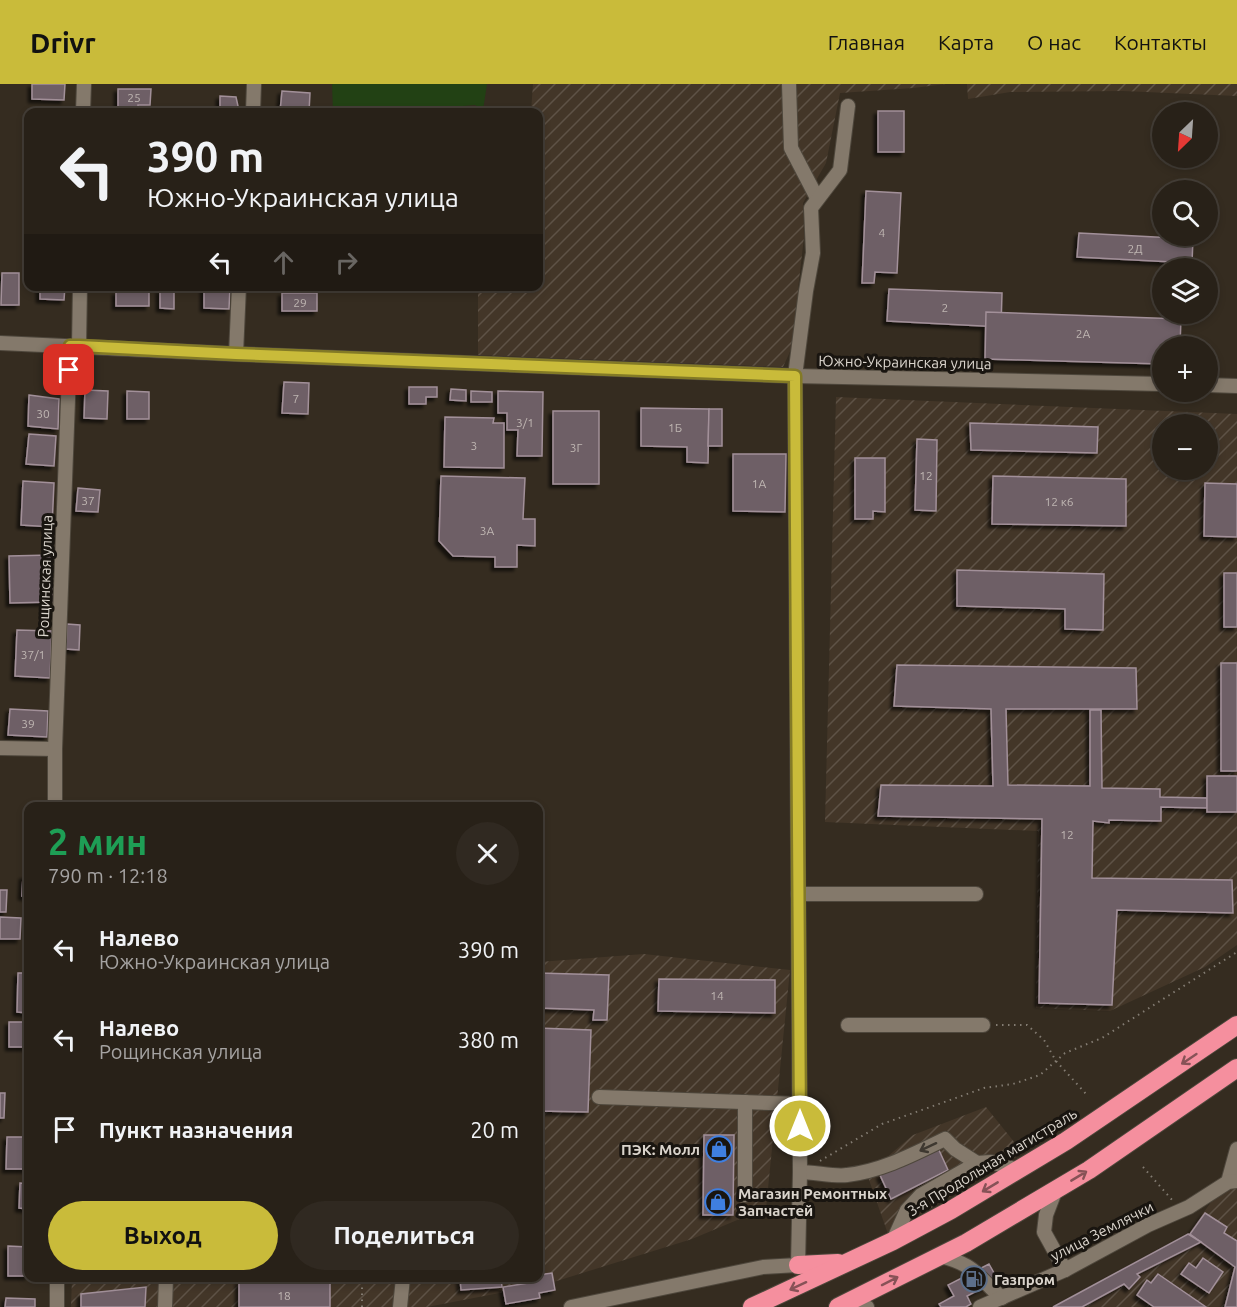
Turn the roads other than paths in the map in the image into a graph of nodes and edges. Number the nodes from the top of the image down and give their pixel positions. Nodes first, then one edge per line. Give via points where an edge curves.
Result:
1 (84, 84) edge
2 (254, 84) edge
3 (789, 84) edge
4 (848, 106) dead end
5 (83, 108) edge
6 (253, 108) edge
7 (817, 198) junction
8 (80, 291) edge
9 (239, 291) edge
10 (0, 343) edge
11 (74, 346) junction
12 (236, 354) junction
13 (795, 376) junction
14 (1152, 384) edge
15 (1218, 385) edge
16 (1237, 386) edge
17 (0, 748) edge
18 (55, 749) junction
19 (55, 802) edge
20 (798, 894) junction
21 (976, 894) dead end
22 (848, 1025) dead end
23 (982, 1025) road end
24 (1237, 1025) edge
25 (1237, 1068) edge
26 (599, 1097) dead end
27 (745, 1102) junction
28 (800, 1104) junction
29 (1237, 1149) edge
30 (977, 1163) junction
31 (1017, 1170) junction
32 (800, 1172) junction
33 (1233, 1181) edge
34 (1056, 1190) junction
35 (745, 1195) dead end
36 (893, 1241) junction
37 (940, 1256) junction
38 (846, 1263) junction
39 (798, 1265) junction
40 (1065, 1270) junction
41 (57, 1282) edge
42 (166, 1282) edge
43 (403, 1282) edge
44 (1002, 1298) junction
45 (852, 1305) edge
46 (578, 1306) edge
47 (57, 1307) edge
48 (165, 1307) edge
49 (400, 1307) edge
50 (752, 1307) edge
51 (980, 1307) edge

1 - 5 street
2 - 6 street
3 - 7 street via 791,148
4 - 7 street via 840,170
7 - 13 street via 811,208 813,252
8 - 11 street, Рощинская улица
9 - 12 street
10 - 11 street, Южно-Украинская улица
11 - 12 street, Южно-Украинская улица
11 - 18 street, Рощинская улица
12 - 13 street, Южно-Украинская улица
13 - 14 street, Южно-Украинская улица
13 - 20 street
15 - 16 street
17 - 18 street
18 - 19 street, Рощинская улица
20 - 21 street
20 - 28 street
22 - 23 street
24 -> 31 highway, 3-я Продольная магистраль
34 -> 25 highway
26 - 27 street
27 - 28 street
27 - 35 street
28 - 32 street
29 - 33 street
30 - 31 street via 991,1162
30 -> 32 street via 945,1139 872,1170 845,1176
30 - 36 street via 921,1195 907,1210
31 -> 36 highway, 3-я Продольная магистраль
32 - 39 street
33 - 40 street, улица Землячки
34 - 37 highway
34 - 40 street via 1044,1232
36 - 38 highway, 3-я Продольная магистраль
37 - 44 street via 975,1271
45 -> 37 highway
38 - 39 highway
38 -> 50 highway, 3-я Продольная магистраль
39 - 46 street via 763,1267
40 - 44 street, улица Землячки
41 - 47 street
42 - 48 street
43 - 49 street
44 - 51 street, улица Землячки

